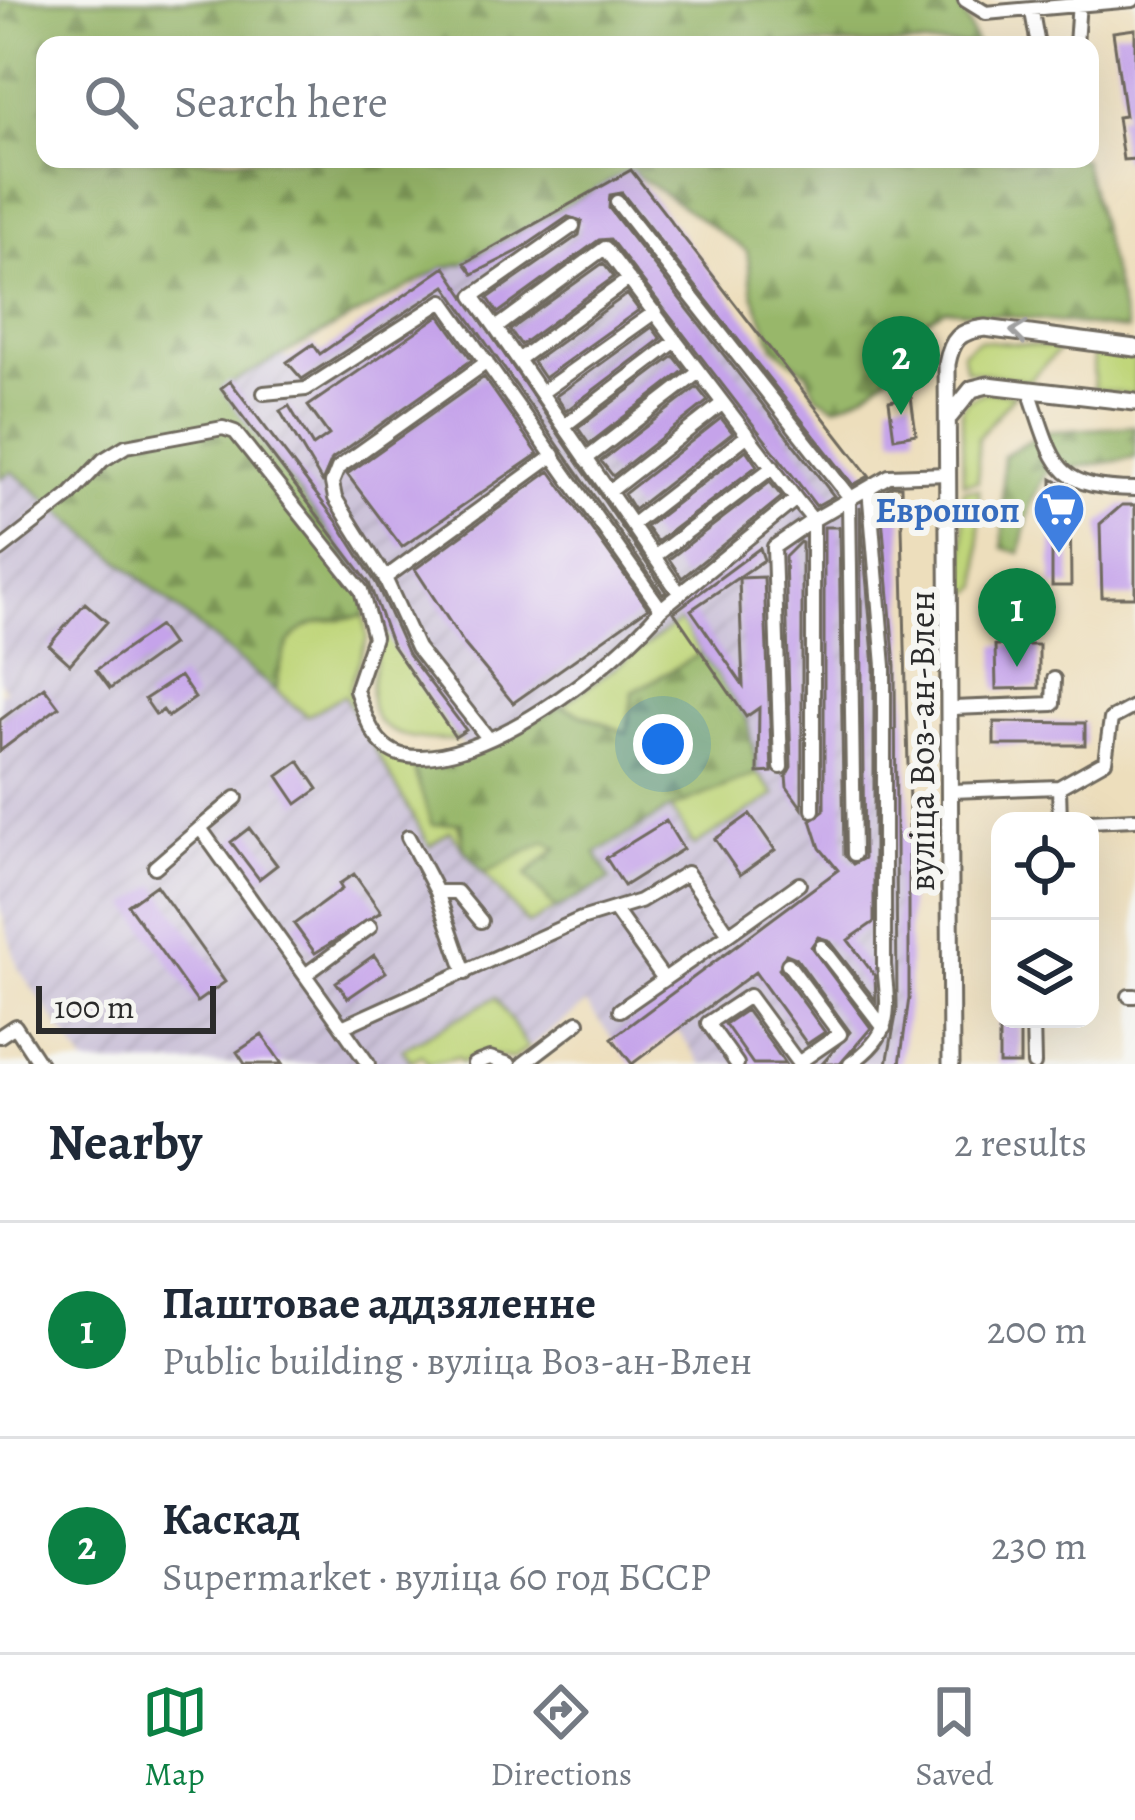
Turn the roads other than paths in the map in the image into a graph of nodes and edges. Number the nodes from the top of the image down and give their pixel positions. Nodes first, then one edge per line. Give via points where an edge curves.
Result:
1 (1133, 0) edge
2 (966, 3) edge
3 (1079, 3) edge
4 (1032, 12) junction
5 (1036, 36) edge
6 (1077, 36) edge
7 (617, 202) dead end
8 (573, 226) dead end
9 (629, 279) junction
10 (655, 312) junction
11 (496, 328) junction
12 (676, 340) junction
13 (1135, 348) edge
14 (518, 360) junction
15 (487, 362) junction
16 (699, 372) junction
17 (264, 392) dead end
18 (541, 393) junction
19 (1032, 399) dead end
20 (1135, 402) edge
21 (723, 403) junction
22 (948, 418) junction
23 (564, 427) junction
24 (748, 435) junction
25 (554, 455) junction
26 (586, 459) junction
27 (773, 467) junction
28 (948, 474) junction
29 (869, 488) junction
30 (1135, 489) edge
31 (609, 492) junction
32 (796, 499) junction
33 (850, 500) junction
34 (813, 520) junction
35 (632, 525) junction
36 (0, 550) edge
37 (654, 557) junction
38 (386, 578) junction
39 (680, 594) junction
40 (661, 609) junction
41 (1054, 679) dead end
42 (1135, 706) edge
43 (952, 708) junction
44 (488, 738) junction
45 (782, 767) dead end
46 (1059, 787) junction
47 (952, 791) junction
48 (236, 798) dead end
49 (814, 810) dead end
50 (1060, 812) edge
51 (1135, 819) edge
52 (1099, 821) edge
53 (200, 828) junction
54 (408, 836) dead end
55 (854, 854) dead end
56 (155, 867) dead end
57 (800, 884) dead end
58 (437, 892) junction
59 (614, 909) junction
60 (481, 921) dead end
61 (370, 927) dead end
62 (729, 934) junction
63 (821, 947) dead end
64 (788, 964) dead end
65 (465, 973) junction
66 (305, 975) junction
67 (664, 979) junction
68 (620, 1010) dead end
69 (578, 1022) dead end
70 (342, 1027) junction
71 (884, 1028) junction
72 (1033, 1028) edge
73 (0, 1036) edge
74 (40, 1064) edge
75 (368, 1064) edge
76 (474, 1064) edge
77 (509, 1064) edge
78 (523, 1064) edge
79 (736, 1064) edge
80 (799, 1064) edge
81 (850, 1064) edge
82 (952, 1064) edge
83 (1034, 1064) edge

1 - 3 street
2 - 4 street via 986,14
3 - 4 street
3 - 6 street
4 - 5 street
7 - 33 street
8 - 11 street via 472,296
9 - 10 street
9 - 11 street via 605,248
9 - 14 street
10 - 12 street
10 - 18 street
11 - 14 street
12 - 16 street
12 - 23 street
13 -> 22 main road, вуліца Воз-ан-Влен via 965,331 952,342 947,364
14 - 18 street
15 - 17 street via 443,301 306,388
15 - 25 street
15 - 38 street via 338,468 335,498
16 - 21 street
16 - 26 street
18 - 23 street
19 - 30 street via 1054,465 1091,488
20 - 22 main road via 988,385 959,400
21 - 24 street
21 - 31 street
22 - 28 main road, вуліца Воз-ан-Влен
23 - 26 street
24 - 27 street
24 - 35 street
25 - 38 street
25 - 40 street
26 - 31 street
27 - 32 street
27 - 37 street
28 - 29 street via 889,476
28 - 43 main road, вуліца Воз-ан-Влен
29 - 33 street
29 - 71 street via 884,666
31 - 35 street
32 - 34 street
32 - 39 street
33 - 34 street
33 - 55 street
34 - 45 street via 774,547
34 - 49 street
35 - 37 street
36 - 44 street via 126,446 235,432 361,590 374,638 356,690 379,740 403,755
37 - 39 street
38 - 44 street via 416,647
39 - 40 street
40 - 44 street via 601,668
41 - 43 street via 1053,704
42 - 46 street via 1111,719 1105,761
43 - 47 main road, вуліца Воз-ан-Влен
46 - 47 street
46 - 50 street
47 - 82 main road, вуліца Воз-ан-Влен
48 - 53 street
51 - 52 street
53 - 56 street
53 - 66 street
54 - 58 street
57 - 62 street
58 - 60 street via 457,892
58 - 65 street
59 - 62 street via 687,874
59 - 65 street
59 - 67 street
61 - 66 street
62 - 67 street
63 - 71 street
64 - 80 street via 840,1034
65 - 70 street
66 - 70 street
67 - 68 street
69 - 78 street
70 - 75 street
71 - 81 street
72 - 83 street
73 - 74 street via 15,1026
76 - 77 street
79 - 80 street via 708,1023 749,996

